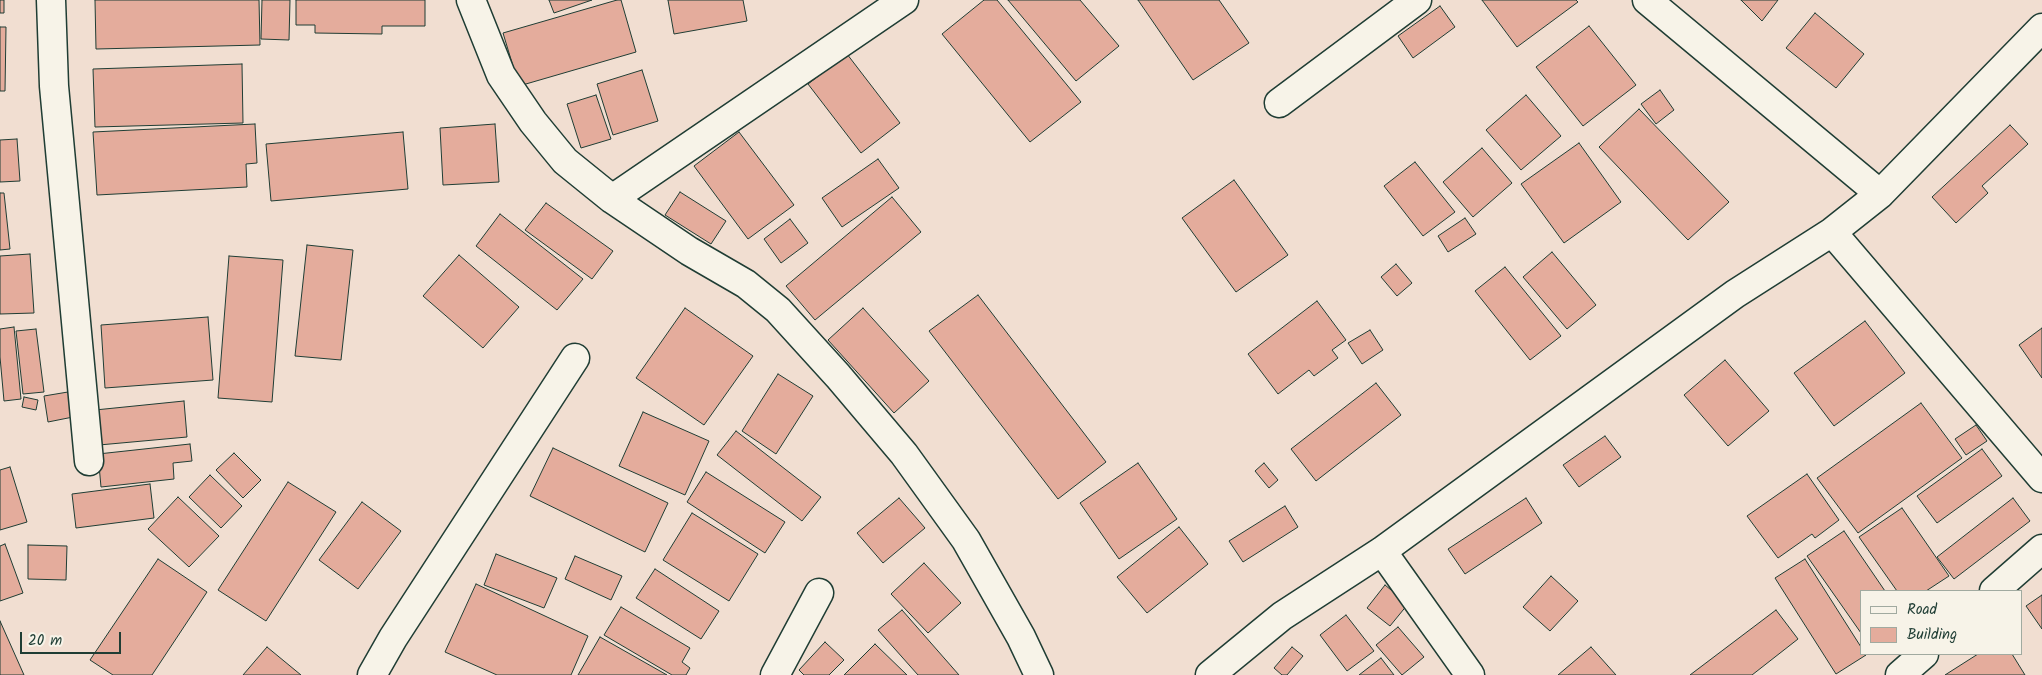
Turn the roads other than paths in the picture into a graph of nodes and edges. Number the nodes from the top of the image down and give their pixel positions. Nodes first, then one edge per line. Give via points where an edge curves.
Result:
1 (51, 0) edge
2 (472, 0) edge
3 (904, 0) edge
4 (1416, 0) edge
5 (1647, 0) edge
6 (2042, 28) edge
7 (1279, 103) dead end
8 (1880, 194) junction
9 (612, 199) junction
10 (1832, 232) junction
11 (575, 358) dead end
12 (88, 461) dead end
13 (2042, 478) edge
14 (2042, 549) edge
15 (1382, 551) junction
16 (1995, 590) edge
17 (819, 594) dead end
18 (1923, 655) edge
19 (372, 675) edge
20 (775, 675) edge
21 (1039, 675) edge
22 (1210, 675) edge
23 (1470, 675) edge
24 (1900, 675) edge

1 - 12 street via 54,86
2 - 9 street via 501,75 533,122 565,161
3 - 9 street
4 - 7 street
5 - 8 street
6 - 8 street
8 - 10 street
9 - 21 street via 689,251 746,284 778,310 838,376 904,454 966,540
10 - 13 street
10 - 15 street via 1735,294
11 - 19 street
14 - 16 street
15 - 22 street via 1282,616
15 - 23 street
17 - 20 street
18 - 24 street

